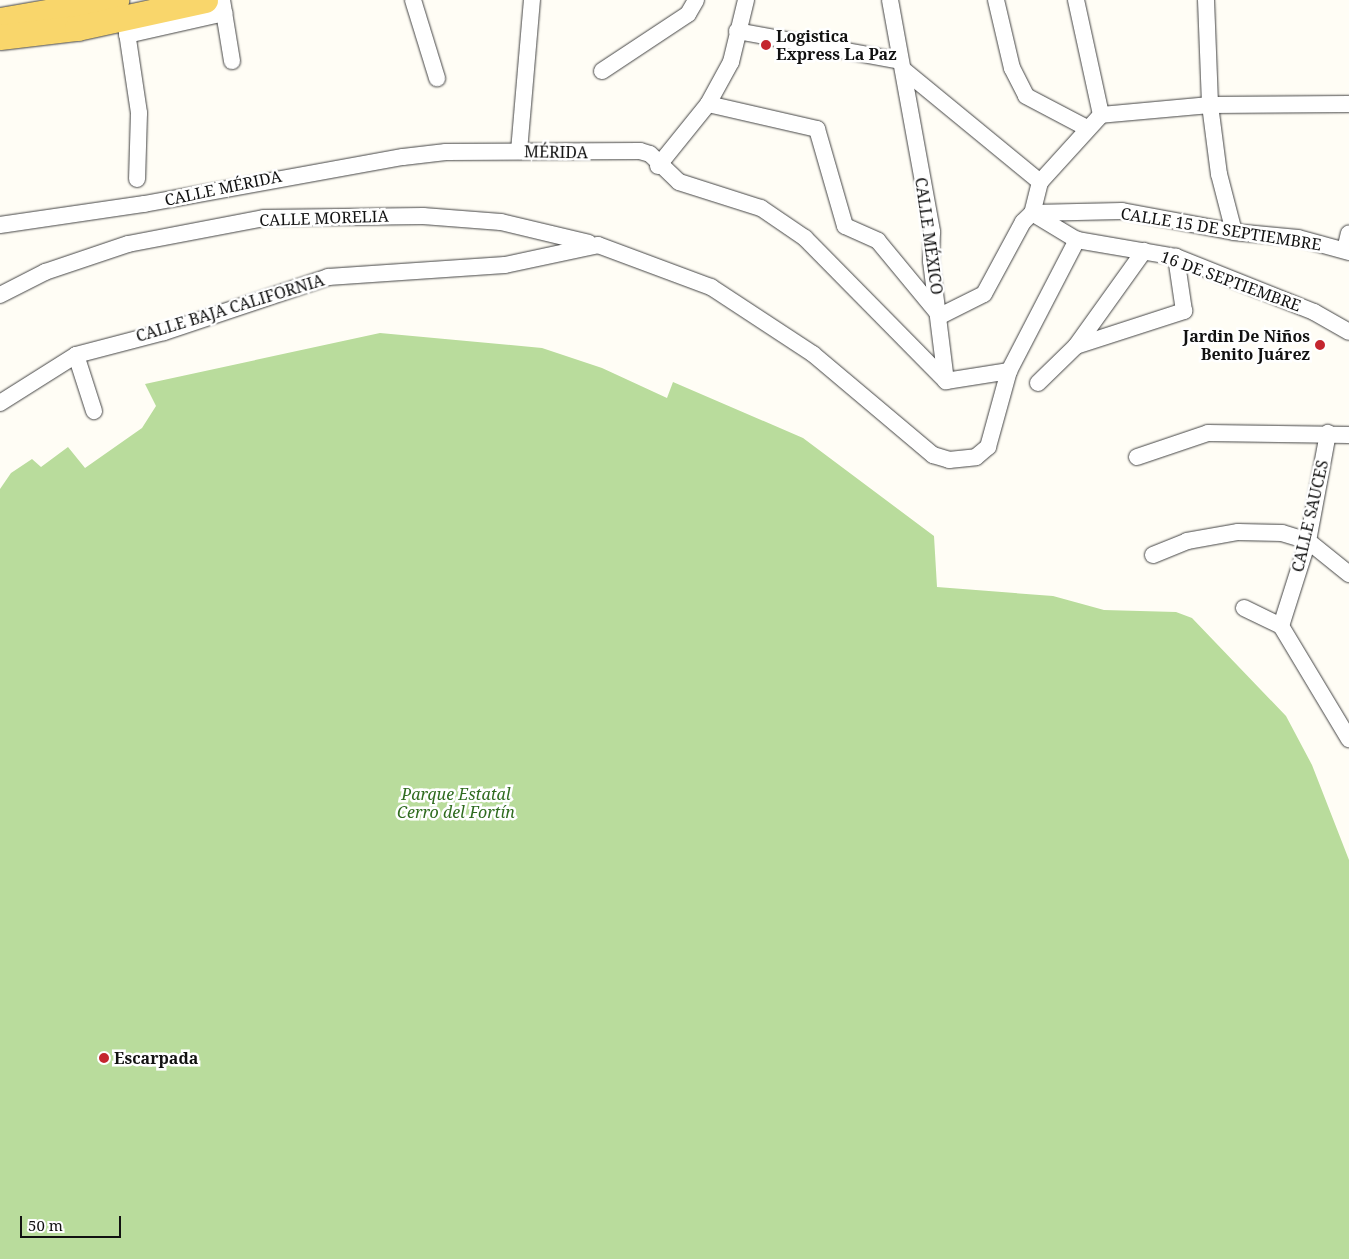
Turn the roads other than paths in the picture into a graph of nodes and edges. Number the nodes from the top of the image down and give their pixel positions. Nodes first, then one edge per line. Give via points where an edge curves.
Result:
1 (413, 0) edge
2 (532, 0) edge
3 (746, 0) edge
4 (890, 0) edge
5 (996, 0) edge
6 (1076, 0) edge
7 (1206, 0) edge
8 (217, 4) edge
9 (690, 5) edge
10 (14, 12) edge
11 (122, 18) edge
12 (737, 30) junction
13 (0, 37) edge
14 (232, 62) dead end
15 (903, 66) junction
16 (602, 71) dead end
17 (437, 78) dead end
18 (708, 104) junction
19 (1349, 104) edge
20 (1210, 105) junction
21 (1101, 115) junction
22 (1087, 128) junction
23 (518, 151) junction
24 (446, 152) joint
25 (658, 166) junction
26 (137, 180) dead end
27 (1040, 182) junction
28 (1032, 213) junction
29 (0, 225) edge
30 (1234, 232) junction
31 (1349, 233) edge
32 (1077, 240) junction
33 (598, 245) junction
34 (1144, 251) junction
35 (1347, 251) edge
36 (1176, 257) junction
37 (0, 295) edge
38 (940, 316) junction
39 (1349, 332) edge
40 (1076, 346) junction
41 (76, 355) junction
42 (1009, 371) junction
43 (946, 381) junction
44 (1038, 383) dead end
45 (0, 403) edge
46 (94, 411) dead end
47 (1328, 433) junction
48 (1349, 435) edge
49 (1137, 457) dead end
50 (1308, 541) junction
51 (1153, 555) dead end
52 (1349, 574) edge
53 (1244, 608) dead end
54 (1281, 626) junction
55 (1349, 740) edge

1 - 17 street
2 - 23 street
3 - 12 street
4 - 15 street, CALLE MÉXICO
5 - 22 street via 1012,68 1026,96
6 - 21 street
7 - 20 street
8 - 11 main road
8 - 14 street
9 - 16 street
10 - 11 main road
11 - 13 main road
11 - 26 street via 139,113
12 - 15 street
12 - 18 street via 730,62
15 - 27 street
15 - 38 street, CALLE MÉXICO via 932,232 931,261
18 - 25 street
18 - 38 street via 817,129 845,226 878,241
19 - 20 street
20 - 21 street
20 - 30 street via 1219,174
21 - 22 street
22 - 27 street
23 - 24 street, MÉRIDA
23 - 25 street, MÉRIDA via 640,151 650,154
24 - 29 street, CALLE MÉRIDA
25 - 43 street, MÉRIDA via 679,182 761,208 805,238
27 - 28 street
28 - 30 street, CALLE 15 DE SEPTIEMBRE via 1122,211
28 - 32 street, 16 DE SEPTIEMBRE
28 - 38 street via 1023,222 984,294
30 - 35 street, CALLE 15 DE SEPTIEMBRE via 1298,238
31 - 35 street
32 - 34 street, 16 DE SEPTIEMBRE
32 - 42 street
33 - 37 street, CALLE MORELIA via 501,222 423,216 264,218 128,244 45,272
33 - 41 street, CALLE BAJA CALIFORNIA via 505,265 328,277 164,332
33 - 42 street via 710,287 813,354 916,444 949,460 976,457 988,447
34 - 36 street, 16 DE SEPTIEMBRE
34 - 40 street
36 - 39 street, 16 DE SEPTIEMBRE via 1314,312
36 - 40 street via 1184,311
38 - 43 street, CALLE MÉXICO
40 - 44 street
41 - 45 street, CALLE BAJA CALIFORNIA
41 - 46 street
42 - 43 street
47 - 48 street
47 - 49 street via 1208,433
47 - 50 street, CALLE SAUCES
50 - 51 street via 1282,533 1238,532 1187,541
50 - 52 street
50 - 54 street, CALLE SAUCES
53 - 54 street
54 - 55 street

